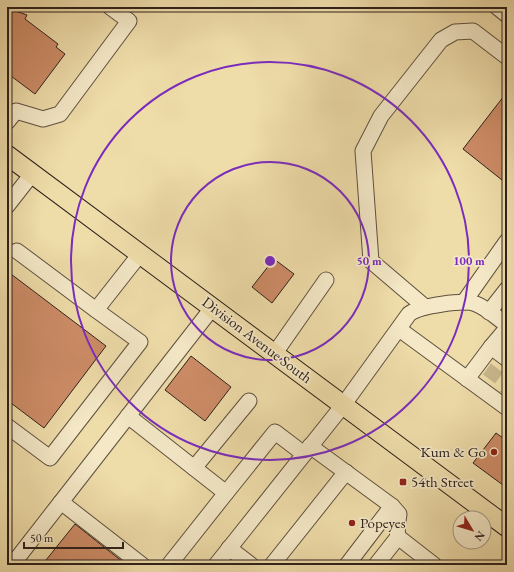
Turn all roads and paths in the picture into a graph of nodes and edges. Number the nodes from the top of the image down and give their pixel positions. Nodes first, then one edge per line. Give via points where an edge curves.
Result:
1 (110, 7) edge
2 (497, 7) edge
3 (507, 15) edge
4 (507, 57) edge
5 (10, 113) edge
6 (7, 155) edge
7 (32, 174) junction
8 (7, 206) edge
9 (507, 241) edge
10 (17, 251) dead end
11 (140, 254) junction
12 (326, 280) dead end
13 (507, 289) edge
14 (464, 302) junction
15 (425, 307) junction
16 (213, 308) junction
17 (96, 310) junction
18 (489, 312) junction
19 (507, 325) edge
20 (507, 328) edge
21 (399, 329) junction
22 (491, 347) junction
23 (274, 353) junction
24 (496, 371) edge
25 (467, 379) junction
26 (249, 401) dead end
27 (504, 401) edge
28 (344, 404) junction
29 (128, 416) junction
30 (7, 426) edge
31 (307, 450) junction
32 (194, 468) junction
33 (346, 472) junction
34 (226, 493) junction
35 (61, 502) junction
36 (392, 506) junction
37 (507, 527) edge
38 (398, 537) junction
39 (229, 548) junction
40 (12, 565) edge
41 (142, 565) edge
42 (169, 565) edge
43 (216, 565) edge
44 (251, 565) edge
45 (272, 565) edge
46 (347, 565) edge
47 (376, 565) edge
48 (434, 565) edge

1 - 5 lane via 129,21 60,114 43,119
2 - 3 lane
4 - 15 lane via 473,31 455,32 441,40 381,116 363,151 371,260
6 - 7 main road, Division Avenue South
7 - 8 lane
7 - 11 main road, Division Avenue South
9 - 14 lane
10 - 17 lane
11 - 16 main road, Division Avenue South
11 - 17 lane
12 - 23 lane
13 - 18 lane
14 - 15 lane
14 - 18 lane via 475,303
15 - 21 lane via 410,314
16 - 23 main road, Division Avenue South
16 - 29 lane
17 - 30 lane via 140,342 50,458
18 - 19 lane
20 - 22 lane
21 - 25 lane
21 - 28 lane
22 - 24 lane
22 - 25 lane
23 - 28 main road, Division Avenue South
24 - 25 lane
24 - 27 lane
26 - 32 lane
28 - 31 lane
28 - 37 main road, Division Avenue South
29 - 32 lane
29 - 35 lane
31 - 33 lane
31 - 34 lane via 275,432
31 - 39 lane
32 - 34 lane
33 - 36 lane
33 - 45 lane
34 - 42 lane
35 - 40 lane
35 - 41 lane
36 - 38 lane via 399,514
36 - 46 lane
38 - 47 lane
38 - 48 lane
39 - 43 lane
39 - 44 lane

